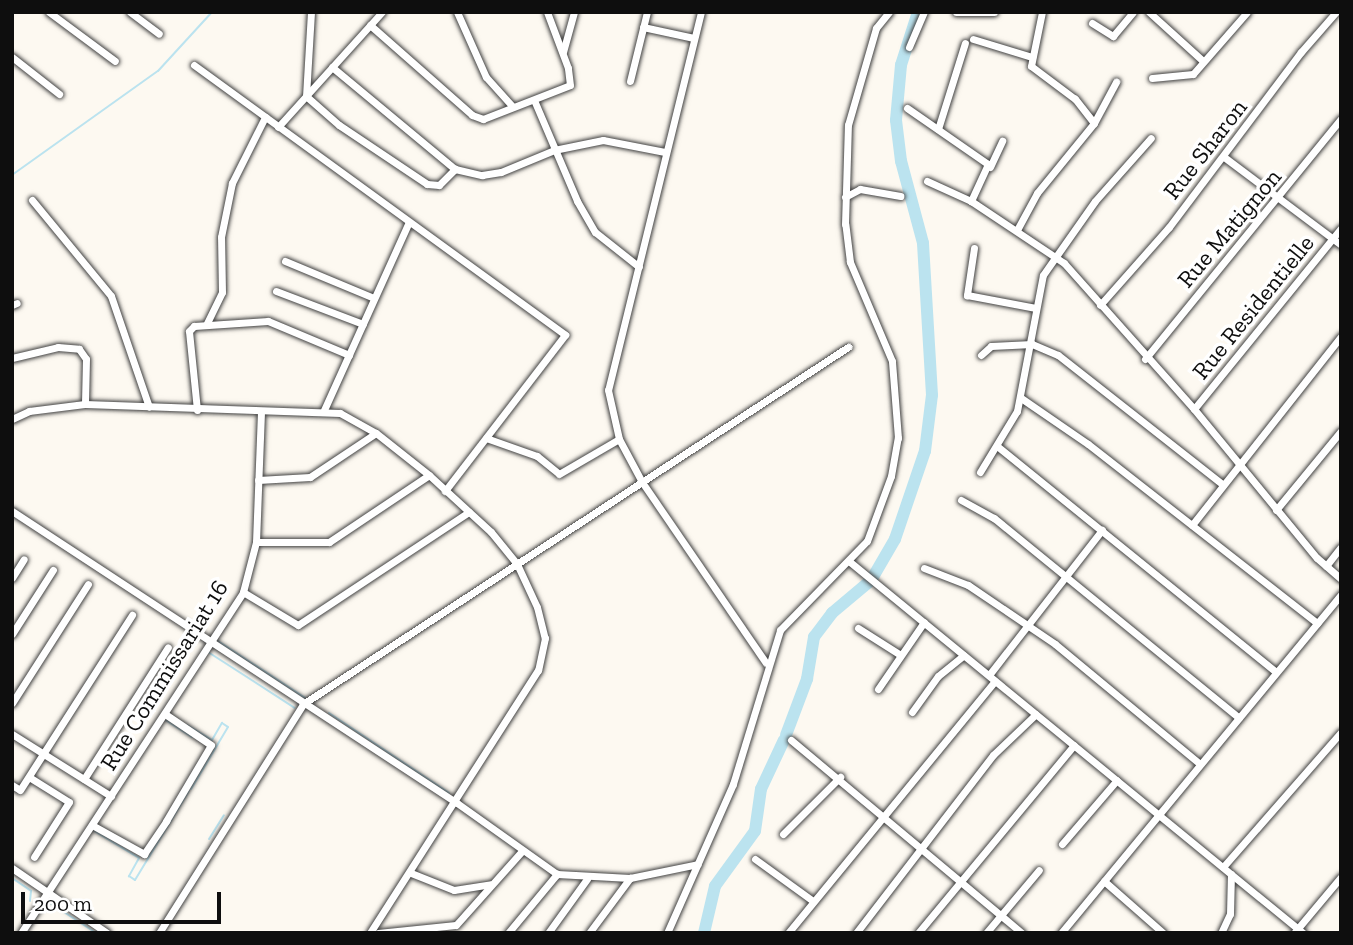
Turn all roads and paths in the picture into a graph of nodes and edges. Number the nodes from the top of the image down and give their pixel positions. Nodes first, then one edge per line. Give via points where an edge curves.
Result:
1 (130, 12) edge
2 (311, 12) edge
3 (383, 12) edge
4 (457, 12) edge
5 (547, 12) edge
6 (574, 12) edge
7 (647, 12) edge
8 (701, 12) edge
9 (889, 12) edge
10 (924, 12) edge
11 (956, 12) edge
12 (994, 12) edge
13 (1042, 12) edge
14 (1133, 12) edge
15 (1149, 12) edge
16 (53, 13) edge
17 (1243, 13) edge
18 (1339, 13) edge
19 (1091, 23) dead end
20 (370, 26) junction
21 (643, 27) junction
22 (159, 34) dead end
23 (694, 38) junction
24 (973, 39) dead end
25 (965, 43) dead end
26 (909, 47) dead end
27 (563, 54) junction
28 (12, 57) edge
29 (1032, 57) junction
30 (115, 61) dead end
31 (1203, 61) junction
32 (194, 65) dead end
33 (332, 67) junction
34 (1152, 78) dead end
35 (630, 81) dead end
36 (1116, 82) dead end
37 (59, 94) dead end
38 (306, 96) junction
39 (534, 100) junction
40 (512, 106) junction
41 (907, 108) dead end
42 (265, 117) junction
43 (1341, 119) edge
44 (1094, 122) junction
45 (278, 127) junction
46 (938, 129) junction
47 (1151, 138) dead end
48 (1002, 141) dead end
49 (554, 150) junction
50 (665, 152) junction
51 (1224, 158) junction
52 (990, 167) junction
53 (455, 169) junction
54 (926, 181) dead end
55 (900, 196) dead end
56 (845, 197) junction
57 (32, 200) dead end
58 (971, 201) junction
59 (1277, 201) junction
60 (409, 222) junction
61 (1341, 228) edge
62 (1017, 230) junction
63 (1332, 239) junction
64 (1341, 246) edge
65 (974, 248) dead end
66 (1054, 254) junction
67 (285, 261) dead end
68 (639, 267) junction
69 (276, 290) dead end
70 (374, 298) junction
71 (1100, 305) junction
72 (1036, 308) junction
73 (207, 323) junction
74 (363, 324) junction
75 (1341, 336) edge
76 (1032, 345) junction
77 (848, 347) dead end
78 (349, 355) junction
79 (981, 355) dead end
80 (12, 358) edge
81 (1145, 359) junction
82 (1021, 398) junction
83 (85, 404) junction
84 (149, 407) junction
85 (1194, 409) junction
86 (197, 410) junction
87 (324, 410) junction
88 (261, 411) junction
89 (12, 419) edge
90 (1341, 431) edge
91 (376, 433) junction
92 (486, 438) junction
93 (619, 439) junction
94 (997, 446) junction
95 (1239, 466) junction
96 (981, 472) dead end
97 (429, 475) junction
98 (258, 480) junction
99 (642, 482) junction
100 (1223, 485) junction
101 (445, 491) junction
102 (961, 500) dead end
103 (1276, 510) junction
104 (12, 511) edge
105 (469, 512) junction
106 (1192, 526) junction
107 (1102, 530) junction
108 (256, 542) junction
109 (1341, 547) edge
110 (24, 559) dead end
111 (850, 562) junction
112 (517, 564) junction
113 (1326, 566) junction
114 (924, 568) dead end
115 (53, 570) dead end
116 (1066, 576) junction
117 (12, 578) edge
118 (1341, 579) edge
119 (88, 584) dead end
120 (243, 592) junction
121 (1341, 594) edge
122 (132, 615) dead end
123 (924, 622) junction
124 (1317, 623) junction
125 (1028, 626) junction
126 (859, 628) dead end
127 (12, 634) edge
128 (211, 643) junction
129 (168, 647) dead end
130 (899, 654) junction
131 (964, 655) junction
132 (766, 663) junction
133 (1276, 672) junction
134 (992, 678) junction
135 (878, 690) dead end
136 (12, 703) edge
137 (303, 704) junction
138 (912, 712) dead end
139 (165, 714) junction
140 (1036, 714) junction
141 (1239, 718) junction
142 (1341, 732) edge
143 (12, 734) edge
144 (791, 740) dead end
145 (1074, 745) junction
146 (44, 754) junction
147 (1200, 764) junction
148 (29, 777) junction
149 (840, 777) junction
150 (84, 779) junction
151 (1117, 780) junction
152 (12, 785) edge
153 (111, 796) junction
154 (457, 803) junction
155 (1158, 814) junction
156 (884, 820) junction
157 (92, 825) junction
158 (783, 834) dead end
159 (1062, 844) dead end
160 (923, 851) junction
161 (521, 852) junction
162 (34, 857) dead end
163 (755, 859) dead end
164 (698, 864) junction
165 (1223, 867) junction
166 (12, 868) edge
167 (1039, 870) dead end
168 (411, 873) junction
169 (557, 874) junction
170 (1231, 874) junction
171 (1341, 877) edge
172 (630, 878) junction
173 (587, 879) junction
174 (960, 881) junction
175 (1104, 881) junction
176 (491, 884) junction
177 (48, 891) junction
178 (813, 901) junction
179 (1001, 915) junction
180 (447, 930) edge
181 (1298, 931) edge
182 (20, 933) edge
183 (107, 933) edge
184 (159, 933) edge
185 (370, 933) edge
186 (378, 933) edge
187 (508, 933) edge
188 (548, 933) edge
189 (589, 933) edge
190 (667, 933) edge
191 (788, 933) edge
192 (856, 933) edge
193 (918, 933) edge
194 (986, 933) edge
195 (1022, 933) edge
196 (1060, 933) edge
197 (1163, 933) edge
198 (1221, 933) edge

1 - 22 street
2 - 38 street
3 - 20 street
4 - 40 street via 486,77
5 - 27 street
6 - 27 street
7 - 21 street
8 - 23 street
9 - 56 street via 876,28 848,125
10 - 26 street
11 - 12 street
13 - 29 street
14 - 19 street via 1113,36
15 - 31 street
16 - 30 street
17 - 31 street
18 - 51 street, Rue Sharon via 1301,52
20 - 33 street
20 - 40 street via 478,119
21 - 23 street
21 - 35 street
23 - 50 street
24 - 29 street
25 - 46 street
27 - 39 street via 570,85
28 - 37 street
29 - 44 street via 1031,66 1075,99
31 - 34 street via 1187,77
32 - 42 street
33 - 38 street
33 - 53 street
36 - 44 street
38 - 45 street
38 - 53 street via 427,184 439,185
39 - 40 street
39 - 49 street
41 - 46 street
42 - 45 street
42 - 73 street via 232,183 221,237 222,292
43 - 59 street, Rue Matignon
44 - 62 street via 1037,193
45 - 60 street
46 - 52 street
47 - 66 street
48 - 52 street
49 - 50 street via 603,140
49 - 53 street via 501,172 482,175
49 - 68 street via 595,232
50 - 68 street
51 - 59 street
51 - 71 street, Rue Sharon
52 - 58 street
54 - 58 street
55 - 56 street via 860,188
56 - 111 street via 850,262 892,361 898,403 898,438 880,514
57 - 84 street via 111,296
58 - 62 street
59 - 63 street
59 - 81 street, Rue Matignon
60 - 70 street
60 - 92 street via 565,335
61 - 63 street, Rue Residentielle
62 - 66 street
63 - 64 street
63 - 85 street, Rue Residentielle
65 - 72 street via 967,296
66 - 71 street
66 - 72 street via 1043,275
67 - 70 street
68 - 93 street via 608,390
69 - 74 street
70 - 74 street
71 - 81 street
72 - 76 street
73 - 78 street via 268,321
73 - 86 street via 189,331
74 - 78 street
75 - 95 street
76 - 79 street via 990,346
76 - 82 street
76 - 100 street via 1058,355
77 - 99 street
78 - 87 street
80 - 83 street via 58,347 79,349 86,359
81 - 85 street
82 - 94 street
82 - 106 street
83 - 84 street
83 - 89 street via 29,411
84 - 86 street
85 - 95 street
86 - 88 street
87 - 88 street
87 - 91 street via 358,421
88 - 98 street, Rue Commissariat 16
90 - 103 street
91 - 97 street
91 - 98 street via 310,477
92 - 93 street via 537,456 559,474
92 - 101 street
93 - 99 street
94 - 96 street
94 - 107 street
95 - 100 street
95 - 103 street
97 - 101 street
97 - 108 street via 329,542
98 - 108 street, Rue Commissariat 16
99 - 112 street
99 - 132 street
100 - 106 street
101 - 105 street
102 - 116 street via 994,518
103 - 113 street
104 - 128 street
105 - 112 street
105 - 120 street via 298,625
106 - 124 street
107 - 116 street
107 - 133 street
108 - 120 street, Rue Commissariat 16
109 - 113 street
110 - 117 street
111 - 123 street
111 - 132 street via 780,629
112 - 137 street
112 - 154 street via 537,607 545,638 543,654
113 - 118 street
114 - 125 street via 968,585
115 - 127 street
116 - 125 street
116 - 141 street
119 - 136 street
120 - 128 street, Rue Commissariat 16
121 - 124 street
122 - 146 street
123 - 130 street
123 - 131 street
124 - 133 street
125 - 134 street
125 - 147 street
126 - 130 street
128 - 137 street
128 - 139 street, Rue Commissariat 16
129 - 150 street
130 - 135 street
131 - 134 street
131 - 138 street via 938,676
132 - 164 street via 733,784
133 - 141 street
134 - 140 street
134 - 156 street
137 - 154 street
137 - 184 street
139 - 153 street, Rue Commissariat 16
139 - 157 street via 211,745 159,831 141,854
140 - 145 street
140 - 160 street via 993,755
141 - 147 street
142 - 165 street
143 - 146 street
144 - 149 street
145 - 151 street
145 - 174 street
146 - 148 street
146 - 150 street
147 - 155 street
148 - 152 street via 20,790
148 - 162 street via 69,802
149 - 156 street
149 - 158 street
150 - 153 street
151 - 155 street
151 - 159 street
153 - 157 street, Rue Commissariat 16
154 - 161 street
154 - 168 street
155 - 165 street
155 - 175 street
156 - 160 street
156 - 178 street
157 - 177 street, Rue Commissariat 16
160 - 174 street
160 - 192 street
161 - 169 street
161 - 176 street
163 - 178 street
164 - 172 street
164 - 190 street
165 - 170 street
166 - 177 street
167 - 179 street
168 - 176 street via 454,890
168 - 185 street
169 - 173 street
169 - 187 street
170 - 181 street
170 - 198 street via 1230,914
171 - 181 street
172 - 173 street
172 - 189 street
173 - 188 street
174 - 179 street
174 - 193 street
175 - 196 street
175 - 197 street
176 - 180 street via 464,919
177 - 182 street, Rue Commissariat 16
177 - 183 street
178 - 191 street
179 - 194 street
179 - 195 street
180 - 186 street

